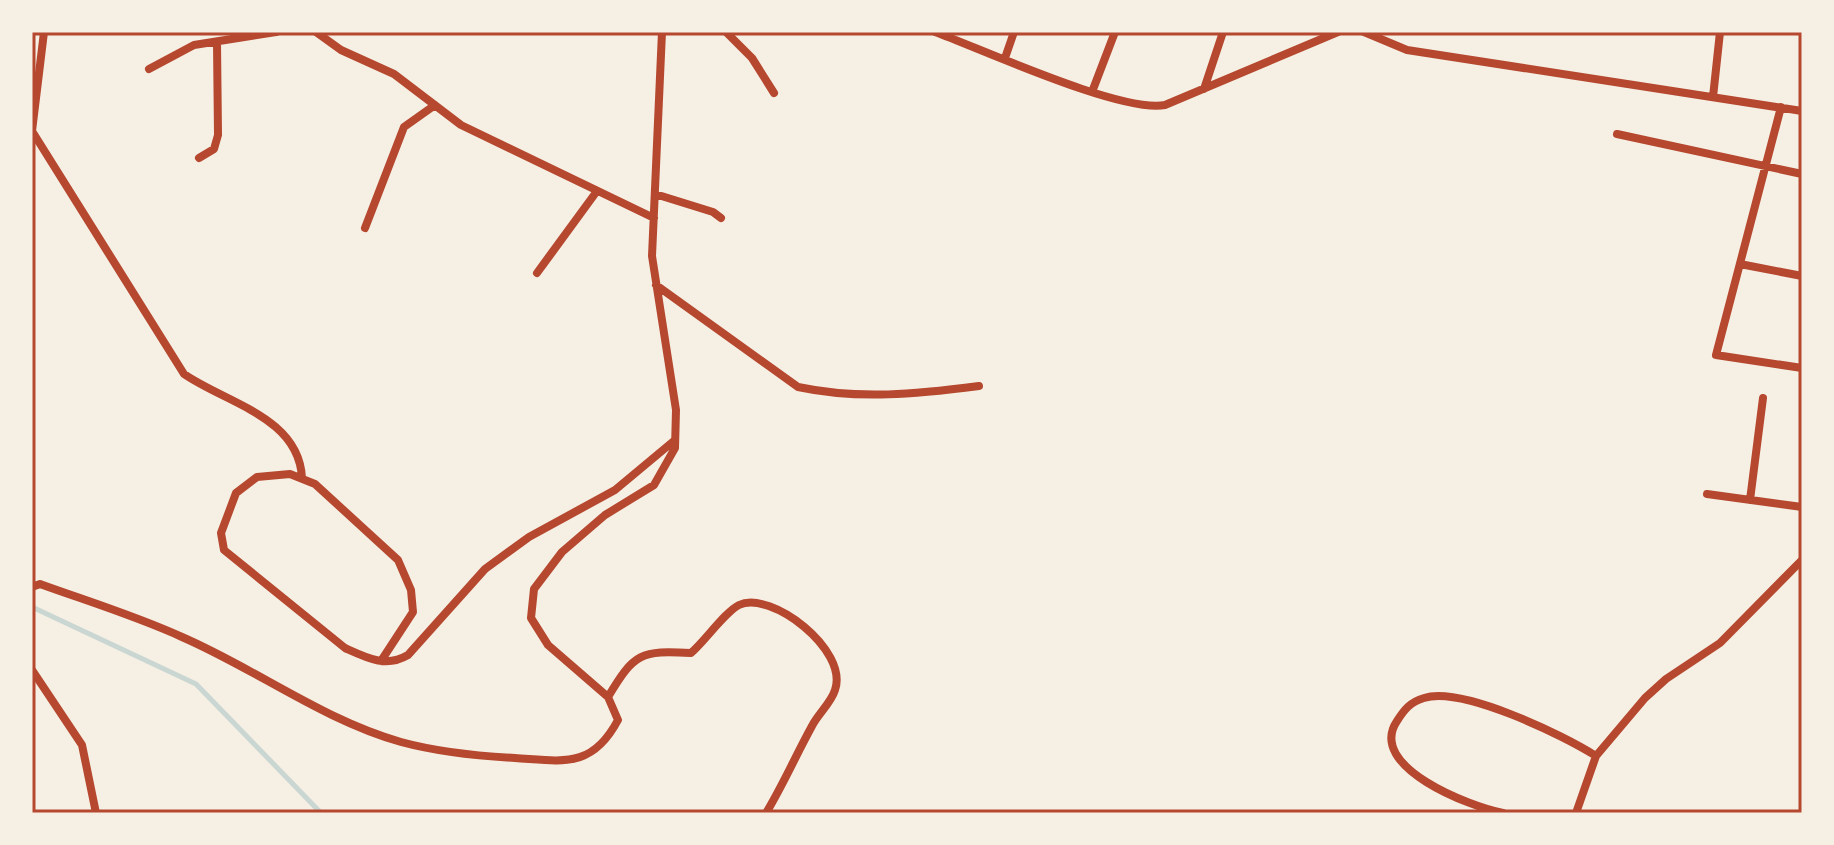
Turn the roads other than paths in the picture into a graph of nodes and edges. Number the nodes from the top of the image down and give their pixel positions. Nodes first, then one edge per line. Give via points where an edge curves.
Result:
1 (44, 32) edge
2 (276, 32) edge
3 (316, 32) edge
4 (662, 32) edge
5 (726, 32) edge
6 (935, 32) edge
7 (1014, 32) edge
8 (1115, 32) edge
9 (1223, 32) edge
10 (1338, 32) edge
11 (1364, 32) edge
12 (1720, 32) edge
13 (227, 36) edge
14 (217, 43) junction
15 (1005, 58) junction
16 (149, 69) dead end
17 (1204, 89) junction
18 (1092, 92) junction
19 (774, 93) dead end
20 (1713, 97) junction
21 (435, 105) junction
22 (1781, 107) junction
23 (1802, 111) edge
24 (1617, 134) dead end
25 (199, 158) dead end
26 (1766, 166) junction
27 (1802, 174) edge
28 (597, 191) junction
29 (655, 194) junction
30 (654, 218) junction
31 (721, 218) dead end
32 (365, 228) dead end
33 (1740, 264) junction
34 (537, 273) dead end
35 (1802, 276) edge
36 (656, 285) junction
37 (1802, 368) edge
38 (979, 386) dead end
39 (1763, 398) dead end
40 (675, 440) junction
41 (302, 478) junction
42 (1707, 494) dead end
43 (1750, 500) junction
44 (1802, 507) edge
45 (1802, 560) edge
46 (32, 587) edge
47 (381, 661) junction
48 (32, 670) edge
49 (608, 697) junction
50 (1596, 756) junction
51 (1574, 812) edge
52 (96, 813) edge
53 (766, 813) edge
54 (1503, 813) edge

1 - 41 street via 32,131 184,374 210,392 241,403 278,430 294,445
2 - 13 street
3 - 21 street via 394,74
4 - 29 street
5 - 19 street via 752,58
6 - 15 street
7 - 15 street
8 - 18 street
9 - 17 street
10 - 17 street
11 - 20 street via 1407,50
12 - 20 street
13 - 14 street
14 - 16 street via 194,45
14 - 25 street via 218,135 214,149
15 - 18 street
17 - 18 street via 1150,108
20 - 22 street
21 - 28 street via 461,125
21 - 32 street via 404,127
22 - 23 street
22 - 26 street
24 - 26 street
26 - 27 street
26 - 33 street
28 - 30 street
28 - 34 street
29 - 30 street
29 - 31 street
30 - 36 street
33 - 35 street
33 - 37 street via 1716,355
36 - 38 street via 798,387 900,397
36 - 40 street via 676,410
39 - 43 street
40 - 47 street via 615,490 529,537 485,569 408,655 395,663
40 - 49 street via 654,485 605,515 562,552 534,589 531,618 548,645
41 - 47 street via 398,560 411,590 413,612
41 - 47 street via 257,477 236,493 221,533 224,550 345,648
42 - 43 street
43 - 44 street
45 - 50 street via 1720,643 1645,698
46 - 49 street via 40,584 183,637 324,711 400,741 470,755 561,761 585,757 605,744 618,720
48 - 52 street via 82,745
49 - 53 street via 635,657 655,651 691,653 738,605 753,602 808,628 837,665 835,690
50 - 51 street
50 - 54 street via 1563,735 1462,699 1426,697 1406,706 1392,727 1393,751 1400,761 1424,781

